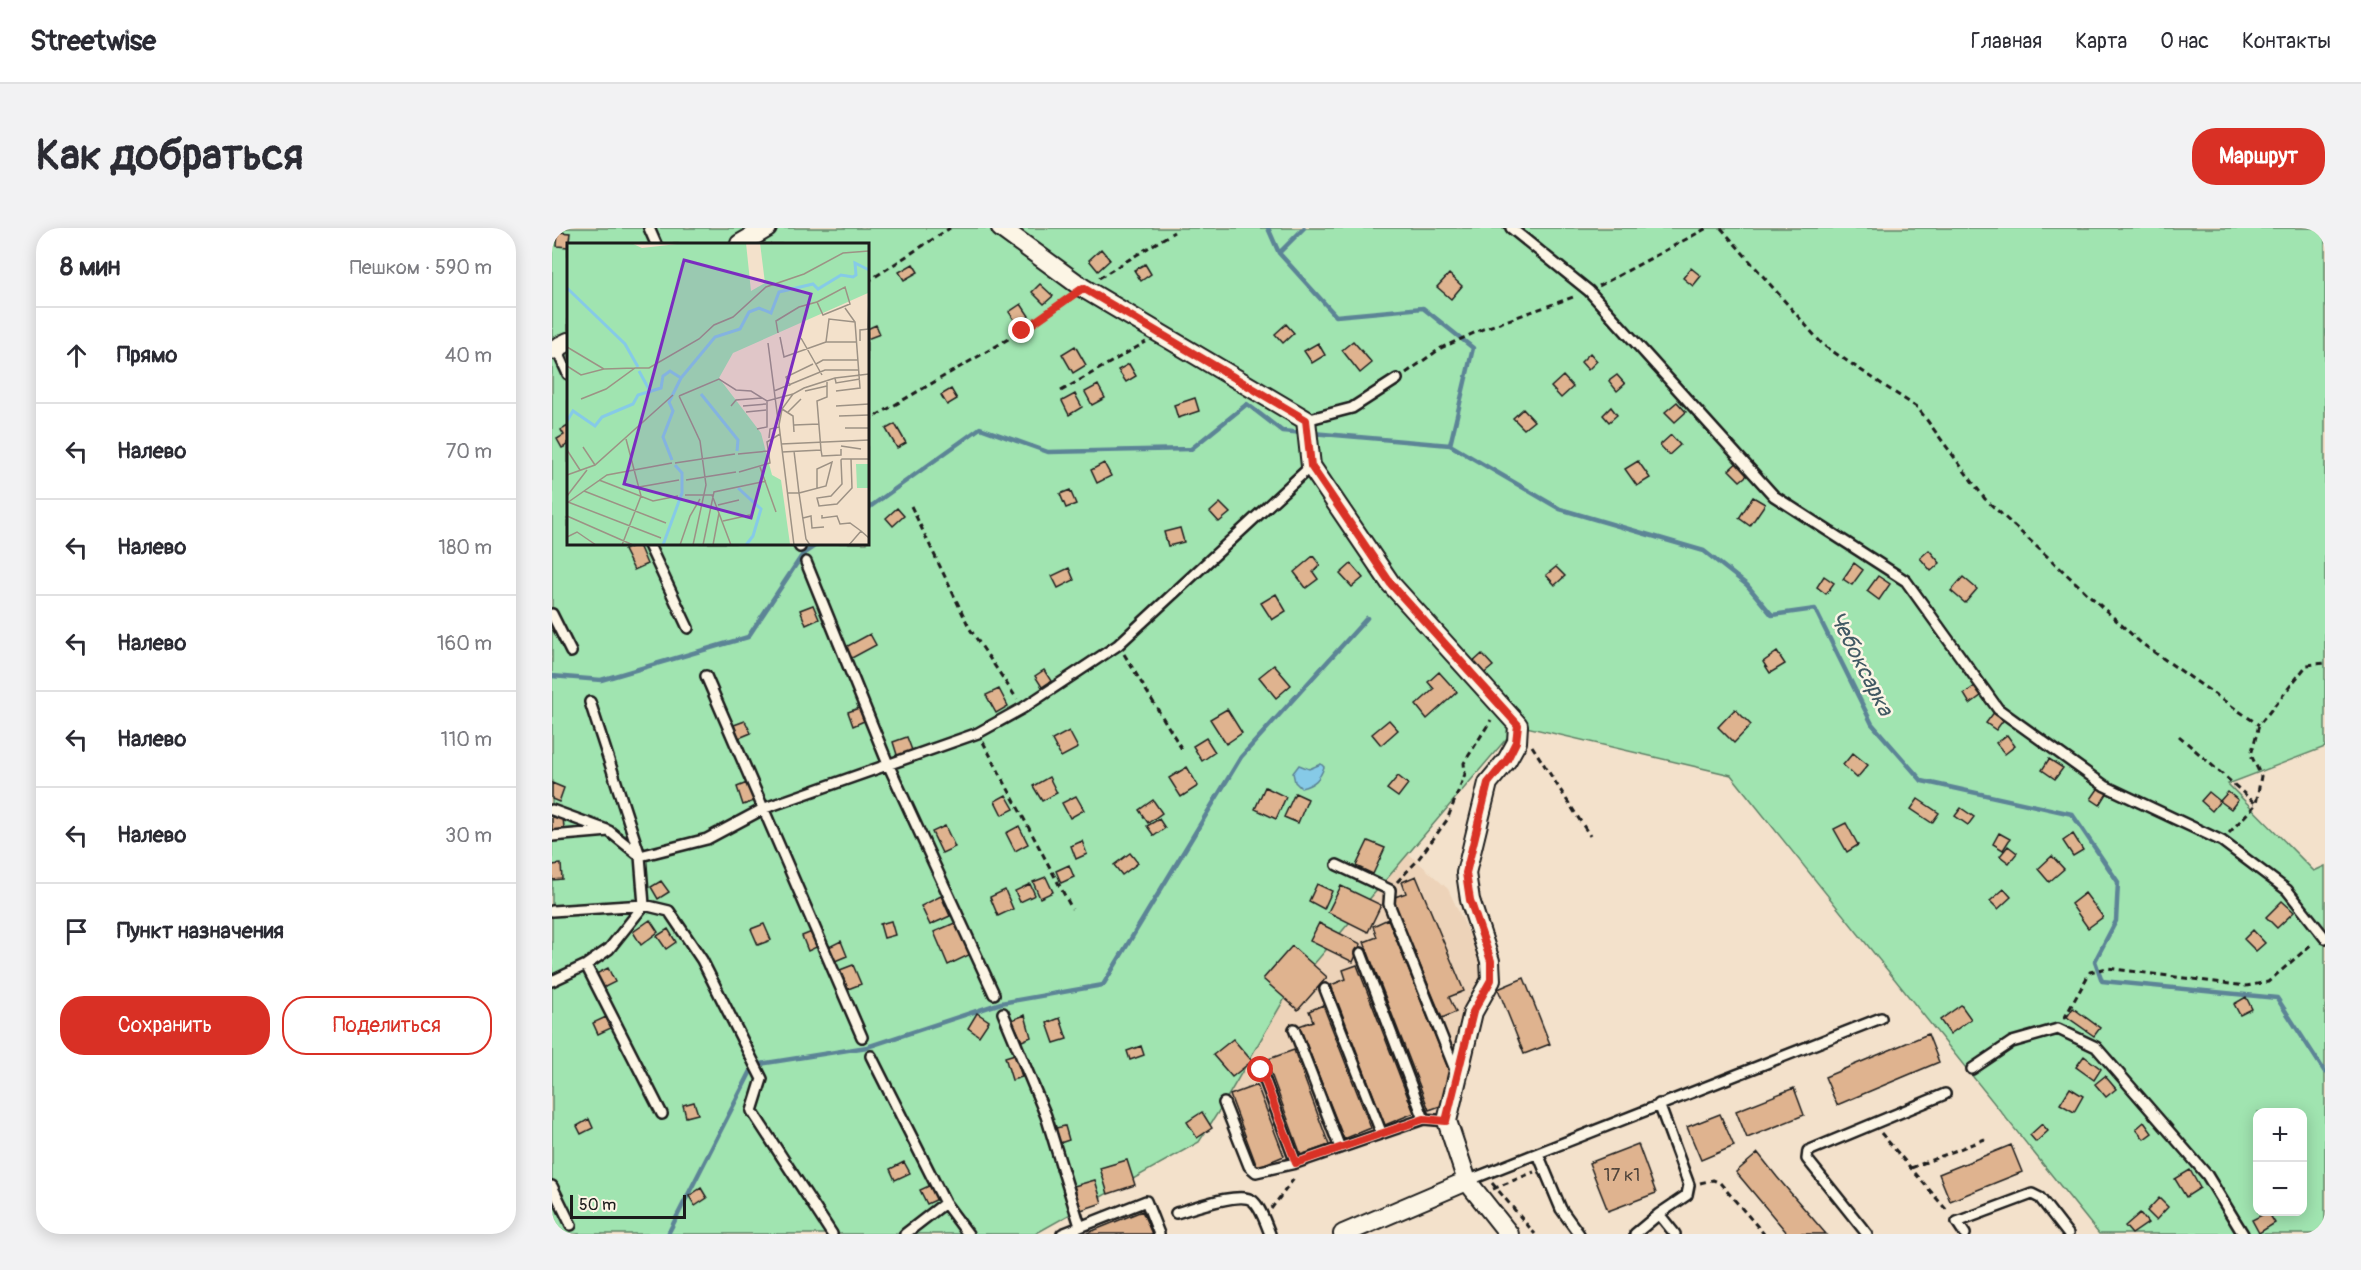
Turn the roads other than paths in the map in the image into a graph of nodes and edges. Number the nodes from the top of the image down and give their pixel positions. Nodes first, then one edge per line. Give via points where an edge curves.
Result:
1 (649, 228) edge
2 (767, 228) edge
3 (1001, 228) edge
4 (1511, 228) edge
5 (656, 243) edge
6 (743, 243) edge
7 (559, 347) edge
8 (567, 371) edge
9 (1397, 379) road end
10 (1306, 420) junction
11 (1311, 466) junction
12 (648, 544) edge
13 (806, 562) dead end
14 (552, 614) edge
15 (688, 628) dead end
16 (571, 652) dead end
17 (706, 676) dead end
18 (591, 702) dead end
19 (888, 765) junction
20 (765, 808) junction
21 (552, 810) edge
22 (609, 831) junction
23 (552, 836) edge
24 (640, 856) junction
25 (1337, 865) dead end
26 (644, 905) junction
27 (552, 911) edge
28 (2324, 936) edge
29 (1361, 953) dead end
30 (586, 965) junction
31 (552, 981) edge
32 (1325, 989) dead end
33 (994, 994) dead end
34 (1002, 1013) dead end
35 (1881, 1018) dead end
36 (1294, 1029) dead end
37 (862, 1037) dead end
38 (871, 1056) dead end
39 (1261, 1070) dead end
40 (1972, 1070) dead end
41 (1458, 1077) junction
42 (1945, 1094) dead end
43 (1224, 1104) dead end
44 (1659, 1104) junction
45 (662, 1114) dead end
46 (1424, 1119) junction
47 (1446, 1121) junction
48 (1381, 1132) junction
49 (1340, 1148) junction
50 (1538, 1154) junction
51 (1296, 1163) junction
52 (1467, 1181) junction
53 (552, 1186) edge
54 (945, 1203) junction
55 (1176, 1213) dead end
56 (1659, 1214) junction
57 (571, 1225) dead end
58 (1080, 1226) junction
59 (832, 1234) edge
60 (905, 1234) edge
61 (968, 1234) edge
62 (1062, 1234) edge
63 (1159, 1234) edge
64 (1270, 1234) edge
65 (1343, 1234) edge
66 (1509, 1234) edge
67 (1579, 1234) edge
68 (1635, 1234) edge
69 (1675, 1234) edge
70 (1867, 1234) edge
71 (1965, 1234) edge
72 (2068, 1234) edge
73 (2243, 1234) edge

1 - 5 lane
2 - 6 street
3 - 10 street via 1083,288
4 - 28 lane via 1589,291 1774,496 1906,581 1998,709 2105,786 2222,841 2287,890
7 - 8 lane
9 - 10 lane via 1352,408
10 - 11 street
11 - 19 lane via 1118,645 978,733
11 - 41 street via 1391,584 1518,725 1512,751 1488,783 1466,873 1470,900 1491,961 1491,980 1473,1012
12 - 15 lane
13 - 19 lane
14 - 16 lane
17 - 20 lane
18 - 24 lane
19 - 20 lane
19 - 33 lane
20 - 24 lane via 707,839
20 - 37 lane
21 - 22 lane
22 - 23 lane
22 - 24 lane
24 - 26 lane
25 - 41 lane via 1390,890 1389,904
26 - 27 lane
26 - 30 lane via 609,949
26 - 59 lane via 669,911 702,960 762,1079 752,1112
29 - 46 lane
30 - 31 lane
30 - 45 lane
32 - 48 lane
34 - 58 lane via 1046,1116
35 - 44 lane
36 - 49 lane
38 - 54 lane
39 - 51 lane
40 - 73 lane via 2012,1042 2058,1029 2096,1047 2207,1175
41 - 47 street
42 - 70 lane via 1808,1151 1807,1159
43 - 51 lane via 1249,1167 1264,1172
44 - 50 lane
44 - 56 lane via 1689,1185 1686,1195
46 - 47 lane
46 - 48 lane
47 - 52 street
48 - 49 lane
49 - 51 lane
50 - 52 lane
50 - 67 lane via 1560,1209
52 - 65 street
52 - 66 street
53 - 57 lane
54 - 60 lane
54 - 61 lane
55 - 64 lane via 1233,1197 1247,1198 1253,1201
56 - 68 lane
56 - 69 lane
58 - 62 lane
58 - 63 lane via 1146,1201
71 - 72 lane via 1957,1222 2032,1194 2040,1198

